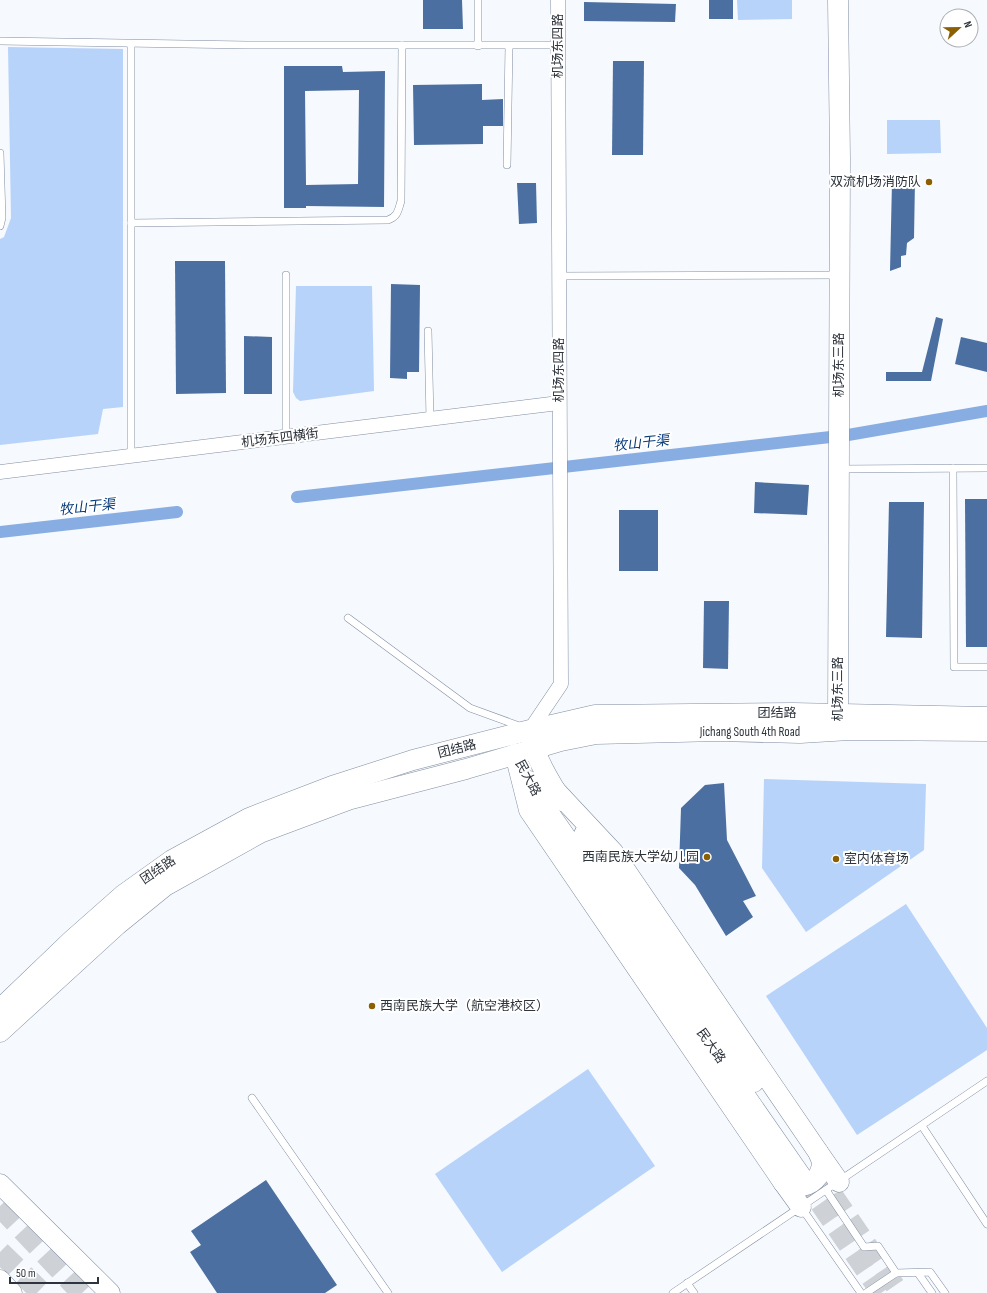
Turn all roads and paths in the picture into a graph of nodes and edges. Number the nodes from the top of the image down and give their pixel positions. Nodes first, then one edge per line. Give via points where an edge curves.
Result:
1 (478, 0) edge
2 (558, 0) edge
3 (838, 0) edge
4 (0, 41) edge
5 (131, 44) junction
6 (402, 45) junction
7 (558, 45) junction
8 (478, 46) junction
9 (509, 46) junction
10 (0, 153) edge
11 (507, 165) dead end
12 (131, 223) junction
13 (0, 226) edge
14 (286, 274) dead end
15 (839, 275) junction
16 (558, 276) junction
17 (428, 331) dead end
18 (559, 403) junction
19 (430, 419) junction
20 (286, 437) junction
21 (131, 456) junction
22 (839, 460) junction
23 (953, 468) junction
24 (987, 468) edge
25 (0, 472) edge
26 (348, 618) dead end
27 (987, 667) edge
28 (987, 716) edge
29 (838, 722) junction
30 (987, 731) edge
31 (526, 744) junction
32 (0, 1008) edge
33 (0, 1032) edge
34 (987, 1082) edge
35 (252, 1098) dead end
36 (922, 1126) junction
37 (813, 1167) junction
38 (783, 1182) junction
39 (0, 1184) edge
40 (833, 1186) junction
41 (801, 1207) junction
42 (987, 1224) edge
43 (896, 1273) junction
44 (918, 1273) junction
45 (0, 1280) edge
46 (687, 1283) junction
47 (12, 1293) edge
48 (110, 1293) edge
49 (388, 1293) edge
50 (673, 1293) edge
51 (694, 1293) edge
52 (861, 1293) edge
53 (866, 1293) edge
54 (932, 1293) edge
55 (945, 1293) edge

1 - 8 lane
2 - 7 street, 机场东四路
3 - 15 main road, 机场东三路
4 - 5 lane
5 - 6 lane
5 - 12 lane
6 - 8 lane
6 - 12 lane via 401,201 394,217 388,220
7 - 9 lane
7 - 16 street, 机场东四路
8 - 9 lane
9 - 11 lane
10 - 13 lane
12 - 21 lane
14 - 20 lane
15 - 16 lane
15 - 22 main road, 机场东三路
16 - 18 street, 机场东四路
17 - 19 lane
18 - 19 street, 机场东四横街
18 - 31 street, 机场东四路 via 561,684
19 - 20 street, 机场东四横街
20 - 21 street, 机场东四横街
21 - 25 street, 机场东四横街
22 - 23 lane
22 - 29 main road, 机场东三路
23 - 24 lane
23 - 27 lane via 954,667
26 - 31 lane via 470,708
28 - 29 main road, 团结路
29 - 30 main road
29 - 31 main road, 团结路 via 794,713 595,716
31 - 32 main road, 团结路 via 413,760 332,786 249,818 172,860 123,895
31 - 33 main road, 团结路 via 466,769 351,798 260,833 165,886 117,925
31 - 37 main road, 民大路 via 648,932
31 - 37 main road, 民大路 via 540,800
31 - 38 main road via 529,810
34 - 36 lane
35 - 49 lane
36 - 40 lane
36 - 42 lane
37 - 38 main road via 823,1164 817,1177 811,1182 794,1188
37 - 40 main road
38 - 41 main road
39 - 48 main road
40 - 41 lane
40 - 43 lane via 864,1247 878,1246
41 - 46 lane
41 - 52 lane
43 - 44 lane
43 - 53 lane
44 - 54 lane
44 - 55 lane via 930,1272
45 - 47 main road
46 - 50 lane
46 - 51 lane

